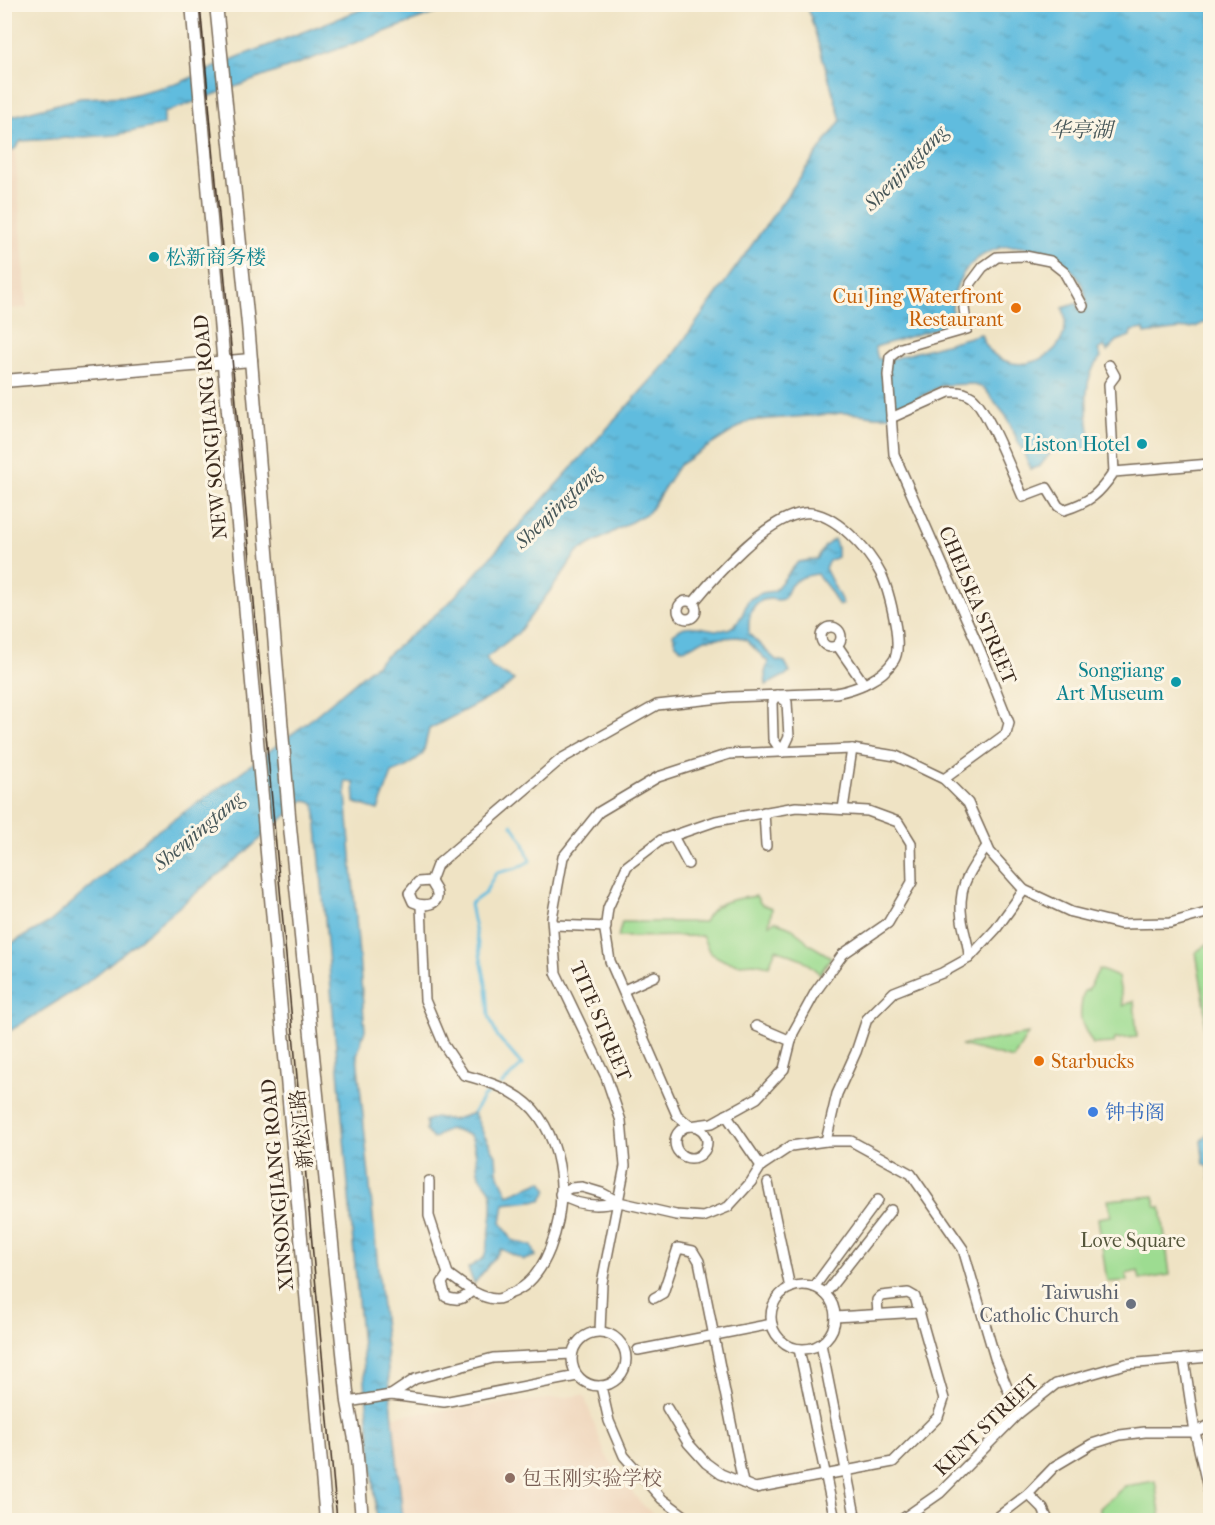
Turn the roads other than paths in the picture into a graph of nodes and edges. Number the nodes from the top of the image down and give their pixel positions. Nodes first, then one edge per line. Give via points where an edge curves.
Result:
1 (192, 4) edge
2 (216, 4) edge
3 (1083, 306) dead end
4 (251, 360) junction
5 (224, 362) junction
6 (1109, 365) dead end
7 (4, 381) edge
8 (891, 418) junction
9 (1210, 464) edge
10 (1114, 472) junction
11 (693, 603) dead end
12 (837, 645) dead end
13 (864, 684) junction
14 (777, 695) junction
15 (852, 749) junction
16 (782, 752) junction
17 (944, 779) junction
18 (843, 809) junction
19 (764, 812) junction
20 (673, 836) junction
21 (266, 846) joint
22 (766, 846) dead end
23 (987, 846) junction
24 (688, 864) dead end
25 (431, 881) junction
26 (1024, 890) junction
27 (421, 906) junction
28 (1210, 912) edge
29 (554, 925) junction
30 (606, 927) junction
31 (969, 958) junction
32 (655, 976) dead end
33 (624, 990) junction
34 (756, 1026) dead end
35 (791, 1041) junction
36 (726, 1115) junction
37 (826, 1141) junction
38 (760, 1166) junction
39 (429, 1181) dead end
40 (768, 1183) dead end
41 (560, 1194) junction
42 (878, 1200) dead end
43 (619, 1202) junction
44 (891, 1210) dead end
45 (448, 1274) junction
46 (814, 1287) junction
47 (790, 1288) junction
48 (472, 1291) junction
49 (825, 1294) junction
50 (654, 1298) dead end
51 (920, 1312) junction
52 (878, 1314) junction
53 (835, 1317) junction
54 (772, 1324) junction
55 (600, 1331) junction
56 (713, 1336) junction
57 (821, 1344) junction
58 (799, 1349) junction
59 (638, 1350) dead end
60 (572, 1354) junction
61 (1210, 1357) edge
62 (1184, 1359) junction
63 (578, 1376) junction
64 (601, 1386) junction
65 (392, 1395) junction
66 (348, 1402) junction
67 (667, 1408) dead end
68 (1018, 1414) junction
69 (1210, 1425) edge
70 (1195, 1432) junction
71 (846, 1471) junction
72 (826, 1475) junction
73 (742, 1483) junction
74 (1029, 1494) junction
75 (1210, 1497) edge
76 (326, 1521) edge
77 (362, 1521) edge
78 (690, 1521) edge
79 (835, 1521) edge
80 (856, 1521) edge
81 (901, 1521) edge
82 (994, 1521) edge
83 (1048, 1521) edge

1 - 5 main road, NEW SONGJIANG ROAD
2 - 4 main road
3 - 8 street, CHELSEA STREET via 1064,272 1050,261 1025,256 997,257 983,267 971,284 964,308 967,329 901,348 890,357
4 - 5 main road
4 - 66 main road, 新松江路 via 290,827
5 - 7 main road
5 - 21 main road, NEW SONGJIANG ROAD
6 - 10 street via 1115,376 1109,384
8 - 10 street via 949,392 972,397 987,418 1023,497 1047,488 1064,510 1095,496
8 - 17 street, CHELSEA STREET via 894,454 1009,723 1006,734
9 - 10 street
11 - 13 street via 719,572 769,528 804,513 830,518 868,555 882,576 893,611 895,658 883,673
12 - 13 street
13 - 14 street via 836,693
14 - 16 street via 772,702 773,739
14 - 16 street via 787,702 789,737
14 - 25 street via 657,705 561,759 437,865
15 - 16 street, TITE STREET
15 - 17 street, TITE STREET via 896,756
15 - 18 street
16 - 29 street, TITE STREET via 729,754 658,777 599,812 563,857
17 - 23 street, TITE STREET via 968,803
18 - 19 street via 796,807
18 - 35 street via 867,811 898,822 911,843 912,882 888,923 843,954 816,991
19 - 20 street via 716,820
19 - 22 street
20 - 24 street
20 - 30 street via 661,840 627,866 608,908
21 - 76 main road, XINSONGJIANG ROAD
23 - 26 street, TITE STREET
23 - 31 street via 962,889 962,922
25 - 27 street via 437,892 436,900
25 - 27 street via 418,882 409,893 413,902
26 - 28 street via 1071,912 1120,924 1170,922
26 - 31 street
27 - 41 street via 425,1000 444,1046 464,1075 516,1094 534,1110 552,1138
29 - 30 street
29 - 43 street, TITE STREET via 556,973 606,1077 621,1121 625,1166
30 - 33 street via 610,961
31 - 37 street via 894,992 867,1019 837,1094
32 - 33 street
33 - 36 street via 677,1115 690,1126 711,1123
34 - 35 street
35 - 36 street via 784,1069 757,1098
36 - 38 street
37 - 38 street via 791,1146
37 - 68 street via 851,1141 911,1174 963,1250 995,1358
38 - 43 street via 728,1207 703,1217
39 - 45 street via 429,1216
40 - 47 street
41 - 43 street via 571,1202 593,1206
41 - 43 street via 582,1187
41 - 48 street via 557,1226 542,1267 521,1290 497,1299
42 - 46 street
43 - 55 street, TITE STREET via 602,1283
44 - 49 street
45 - 48 street
45 - 48 street via 442,1283 446,1297 456,1301
46 - 47 street
46 - 49 street
47 - 54 street via 775,1303
49 - 53 street
50 - 56 street via 663,1293 678,1248 693,1251 699,1261
51 - 52 street
51 - 52 street via 915,1298 908,1293 881,1296 877,1300
51 - 71 street via 944,1399 938,1417 893,1461
52 - 53 street
53 - 57 street via 832,1332
54 - 56 street
54 - 58 street via 782,1341
55 - 60 street via 582,1337
55 - 64 street via 620,1341 626,1354 622,1374
56 - 59 street
56 - 73 street
57 - 58 street
57 - 71 street
58 - 72 street
60 - 63 street
60 - 65 street via 493,1358 415,1379
61 - 62 street, KENT STREET
62 - 68 street, KENT STREET via 1126,1364 1056,1384
62 - 70 street
63 - 64 street via 591,1385
63 - 65 street via 444,1402
64 - 78 street via 609,1421 624,1456 662,1499
65 - 66 street
66 - 77 main road, 新松江路
67 - 73 street via 688,1443 706,1463
68 - 81 street, KENT STREET via 940,1493
69 - 70 street
70 - 74 street via 1129,1434 1092,1444 1055,1466
70 - 75 street
71 - 72 street
71 - 80 street
72 - 73 street via 755,1488
72 - 79 street
74 - 82 street
74 - 83 street

